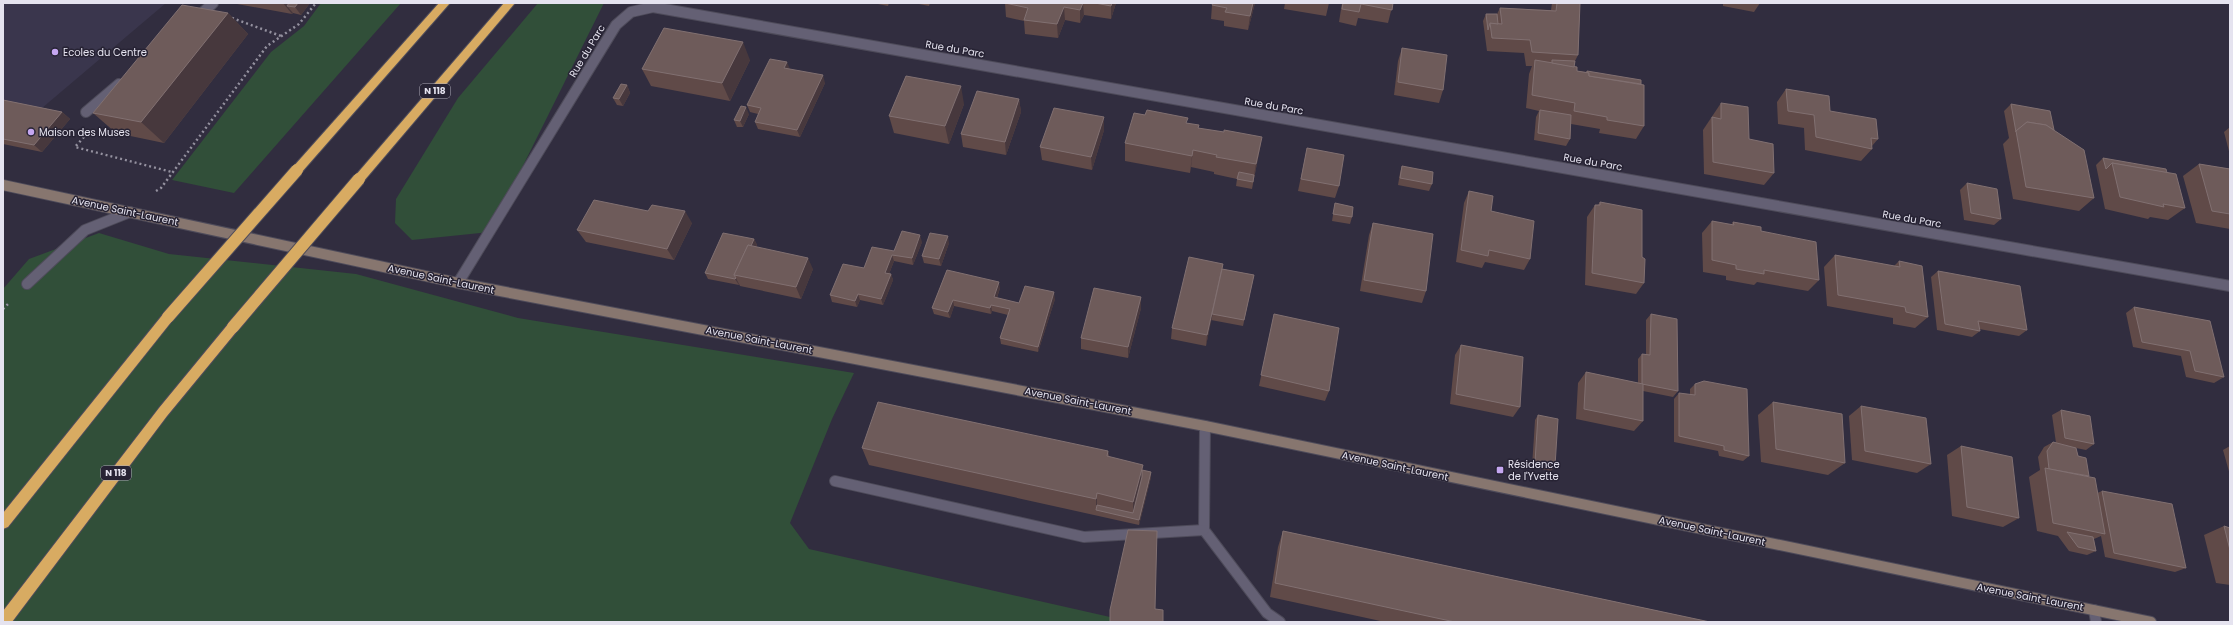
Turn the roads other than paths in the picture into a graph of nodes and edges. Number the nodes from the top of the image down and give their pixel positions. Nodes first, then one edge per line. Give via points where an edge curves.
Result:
1 (445, 3) edge
2 (510, 3) edge
3 (210, 6) edge
4 (191, 23) edge
5 (127, 77) edge
6 (86, 112) dead end
7 (3, 185) edge
8 (130, 212) junction
9 (458, 283) junction
10 (27, 284) dead end
11 (2230, 286) edge
12 (1205, 426) junction
13 (834, 481) dead end
14 (3, 523) edge
15 (1204, 530) junction
16 (2094, 610) junction
17 (3, 622) edge
18 (1280, 622) edge
19 (2096, 622) edge
20 (2151, 622) edge

1 - 14 highway, bridge via 168,317
2 - 17 highway, N 118, bridge via 158,418
3 - 4 street
5 - 6 street
7 - 8 main road, Avenue Saint-Laurent
8 - 9 main road, Avenue Saint-Laurent
8 - 10 street via 85,230
9 - 11 street, Rue du Parc via 616,25 631,12 653,7
9 - 12 main road, Avenue Saint-Laurent
12 - 15 street
12 - 16 main road, Avenue Saint-Laurent
13 - 15 street via 1084,537
15 - 18 street via 1267,613
16 - 19 street
16 - 20 main road, Avenue Saint-Laurent

